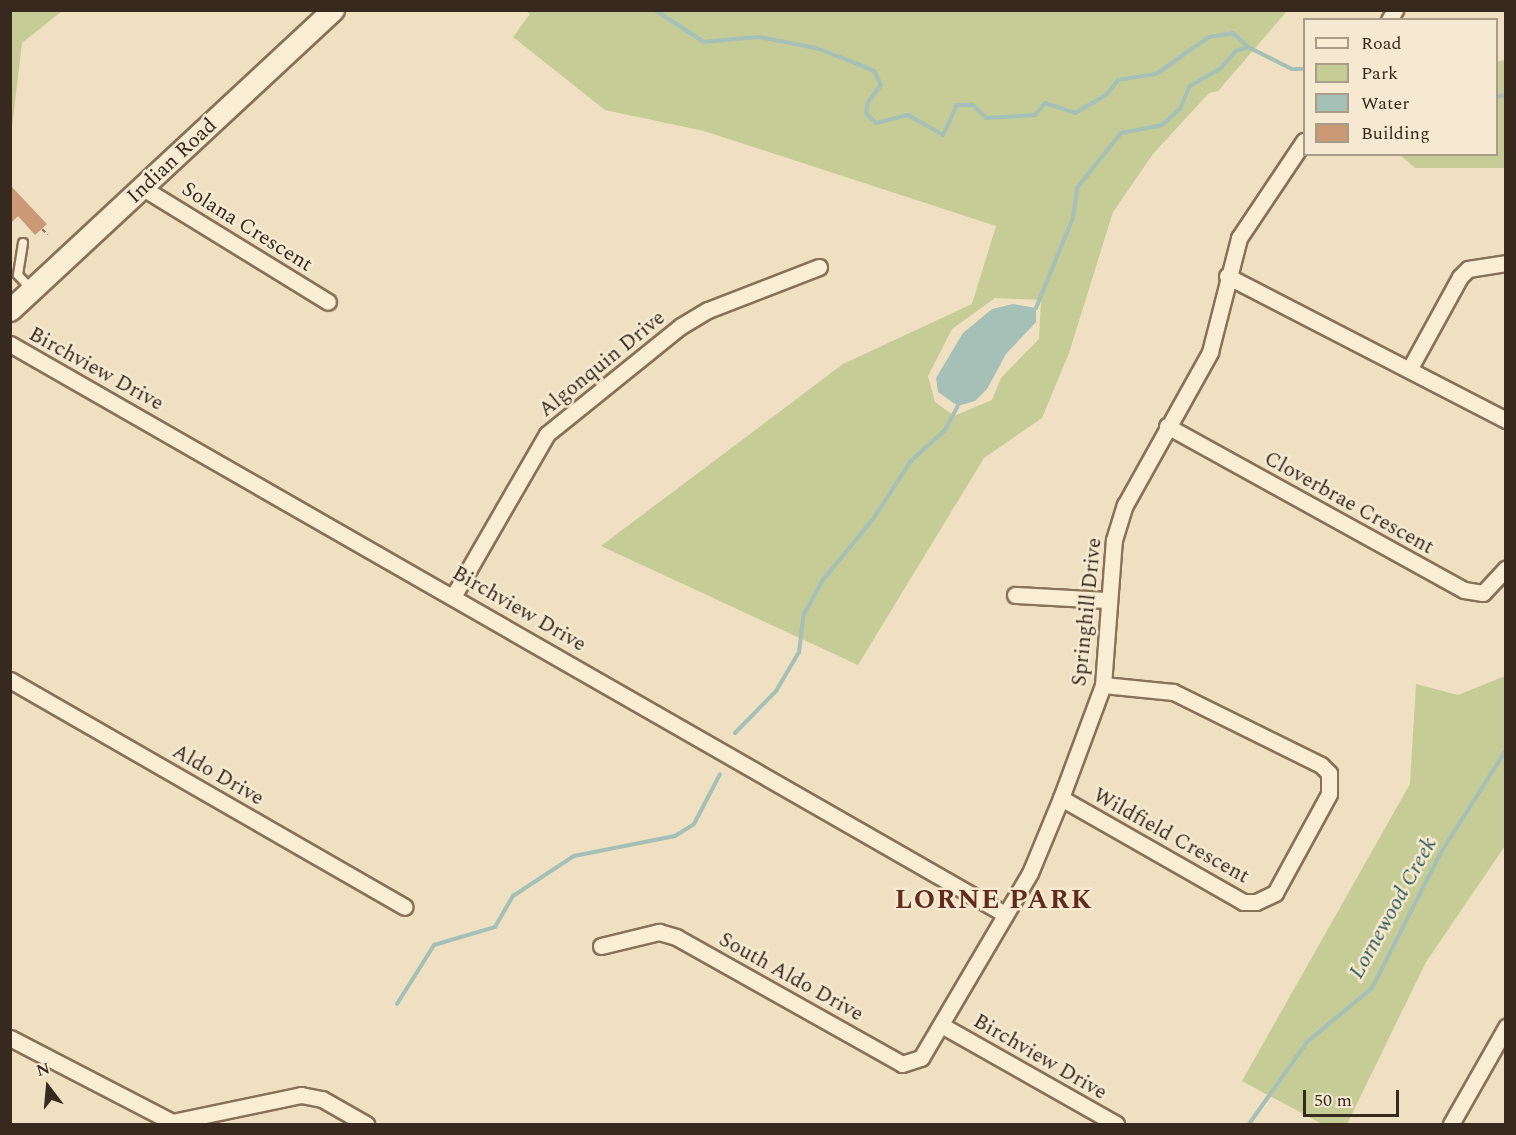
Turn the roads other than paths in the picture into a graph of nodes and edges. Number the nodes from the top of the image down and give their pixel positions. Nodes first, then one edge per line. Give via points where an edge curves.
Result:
1 (333, 10) edge
2 (1303, 144) edge
3 (143, 188) junction
4 (23, 243) dead end
5 (1506, 263) edge
6 (819, 267) dead end
7 (1227, 276) junction
8 (32, 290) junction
9 (328, 302) dead end
10 (10, 310) edge
11 (11, 345) edge
12 (1410, 368) junction
13 (1506, 420) edge
14 (1167, 426) junction
15 (1506, 568) edge
16 (454, 595) junction
17 (1015, 595) dead end
18 (1108, 600) junction
19 (10, 680) edge
20 (1103, 685) junction
21 (1062, 798) junction
22 (404, 907) dead end
23 (1005, 914) junction
24 (601, 946) dead end
25 (943, 1026) junction
26 (1505, 1029) edge
27 (10, 1038) edge
28 (366, 1125) edge
29 (1116, 1125) edge
30 (1451, 1125) edge

1 - 3 street, Indian Road
2 - 7 street, Springhill Drive via 1249,222
3 - 8 street, Indian Road
3 - 9 street, Solana Crescent
4 - 8 lane via 18,275
5 - 12 street via 1468,269 1460,277
6 - 16 street, Algonquin Drive via 708,310 681,326 547,434
7 - 12 street
7 - 14 street, Springhill Drive via 1210,352
8 - 10 street, Indian Road
11 - 16 street, Birchview Drive
12 - 13 street
14 - 15 street, Cloverbrae Crescent via 1464,590 1483,593
14 - 18 street, Springhill Drive via 1125,505 1114,540
16 - 23 street, Birchview Drive
17 - 18 street
18 - 20 street, Springhill Drive
19 - 22 street, Aldo Drive
20 - 21 street, Springhill Drive
20 - 21 street, Wildfield Crescent via 1173,692 1321,765 1331,782 1329,795 1275,893 1256,902 1244,902
21 - 23 street, Springhill Drive via 1030,873
23 - 25 street, Springhill Drive
24 - 25 street, South Aldo Drive via 659,932 676,937 902,1064 921,1058
25 - 29 street, Birchview Drive
26 - 30 street
27 - 28 street via 172,1122 301,1095 322,1099

